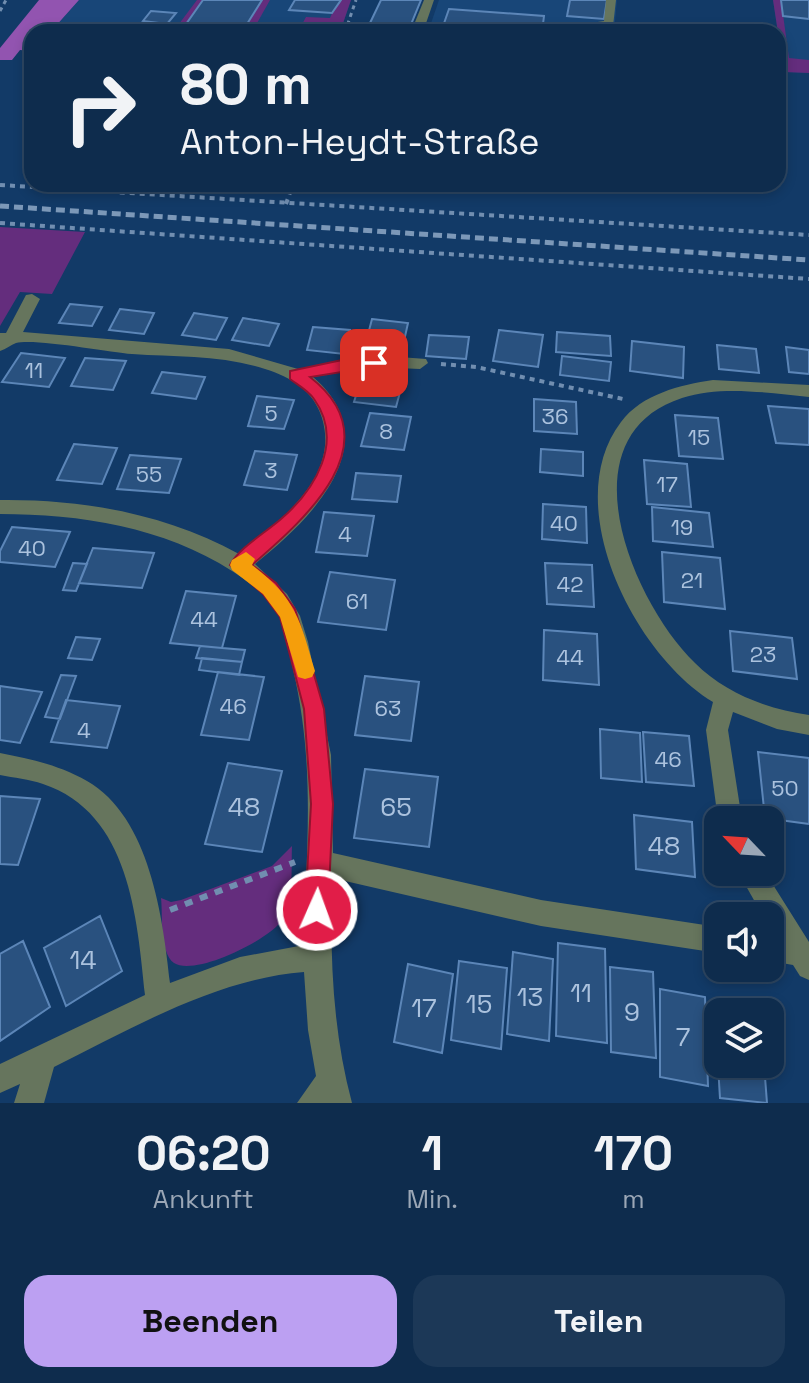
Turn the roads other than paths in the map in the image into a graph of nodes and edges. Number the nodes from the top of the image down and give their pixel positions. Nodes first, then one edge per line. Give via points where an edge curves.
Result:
1 (429, 0) edge
2 (611, 0) edge
3 (420, 24) edge
4 (609, 24) edge
5 (32, 299) dead end
6 (4, 340) edge
7 (420, 363) road end
8 (296, 375) junction
9 (809, 391) edge
10 (0, 507) edge
11 (239, 565) junction
12 (725, 697) junction
13 (809, 725) edge
14 (0, 764) edge
15 (728, 806) edge
16 (318, 862) junction
17 (760, 886) edge
18 (704, 938) edge
19 (784, 953) edge
20 (315, 958) junction
21 (805, 960) edge
22 (159, 1002) junction
23 (42, 1058) junction
24 (0, 1079) edge
25 (326, 1096) edge
26 (29, 1103) edge

1 - 3 street
2 - 4 street
5 - 6 street
6 - 8 street via 207,353
7 - 8 street via 342,365
8 - 11 street via 319,393 333,418 333,458 320,487 291,521
9 - 12 street via 704,388 661,399 627,425 610,465 611,532 638,608 688,672
10 - 11 street via 125,519 196,542
11 - 16 street via 280,599 294,629 314,709 322,804
12 - 13 street via 760,713
12 - 15 street via 717,730
14 - 22 street via 56,776 84,791 128,843 149,915
16 - 18 street via 541,913
16 - 20 street
17 - 21 street
19 - 21 street
20 - 22 street via 263,962
20 - 25 street
22 - 23 street
23 - 24 street
23 - 26 street

